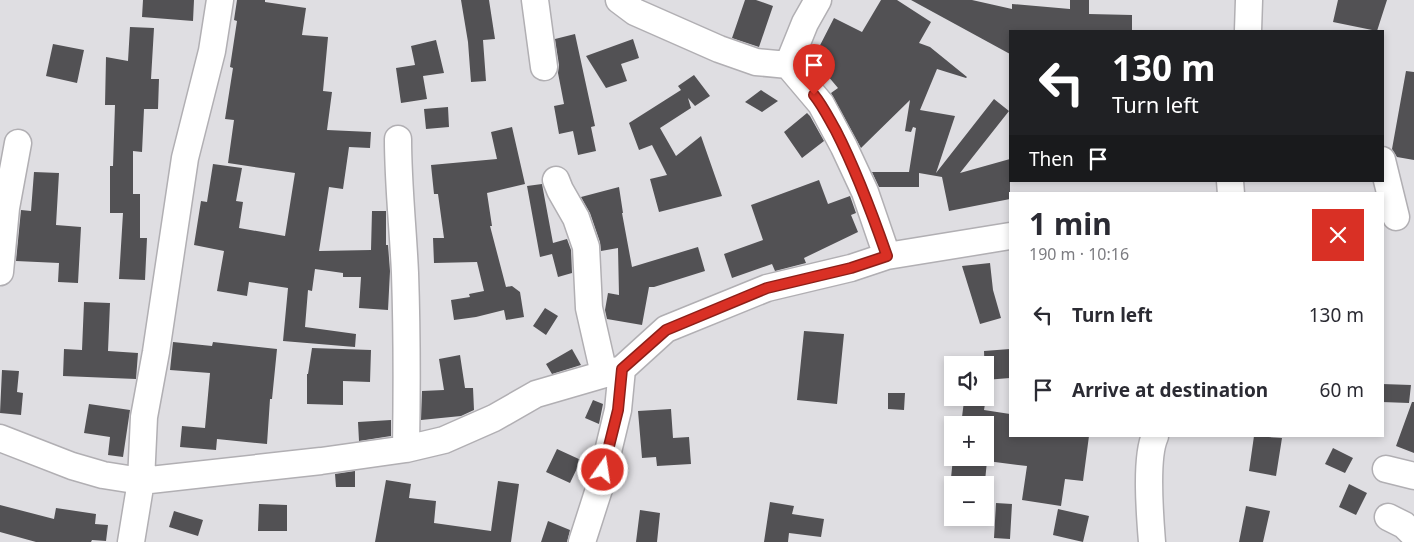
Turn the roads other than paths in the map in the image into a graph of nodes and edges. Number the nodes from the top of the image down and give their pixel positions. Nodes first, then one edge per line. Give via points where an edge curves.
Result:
1 (220, 0) edge
2 (535, 0) edge
3 (619, 0) edge
4 (818, 0) edge
5 (1249, 0) edge
6 (1248, 30) edge
7 (788, 65) junction
8 (544, 67) dead end
9 (398, 139) dead end
10 (18, 143) dead end
11 (1384, 167) edge
12 (556, 180) dead end
13 (1398, 218) edge
14 (1009, 236) edge
15 (887, 256) junction
16 (0, 272) edge
17 (613, 371) junction
18 (1155, 437) edge
19 (0, 438) edge
20 (406, 449) junction
21 (1386, 469) dead end
22 (1414, 476) edge
23 (141, 481) junction
24 (1388, 517) dead end
25 (1414, 535) edge
26 (131, 542) edge
27 (582, 542) edge
28 (1152, 542) edge

1 - 23 street via 212,51 182,176 144,417
2 - 8 street
3 - 7 street via 635,12 719,49 756,62
4 - 7 street
5 - 6 street
7 - 15 street via 821,104 844,147
9 - 20 street via 405,292
10 - 16 street via 6,208
11 - 13 street
12 - 17 street via 576,218 586,247 589,308
14 - 15 street
15 - 17 street via 767,288 666,330
17 - 20 street via 536,394 494,418 444,440
17 - 27 street via 618,410
18 - 28 street via 1150,456
19 - 23 street via 104,476
20 - 23 street
21 - 22 street
23 - 26 street
24 - 25 street via 1404,525

